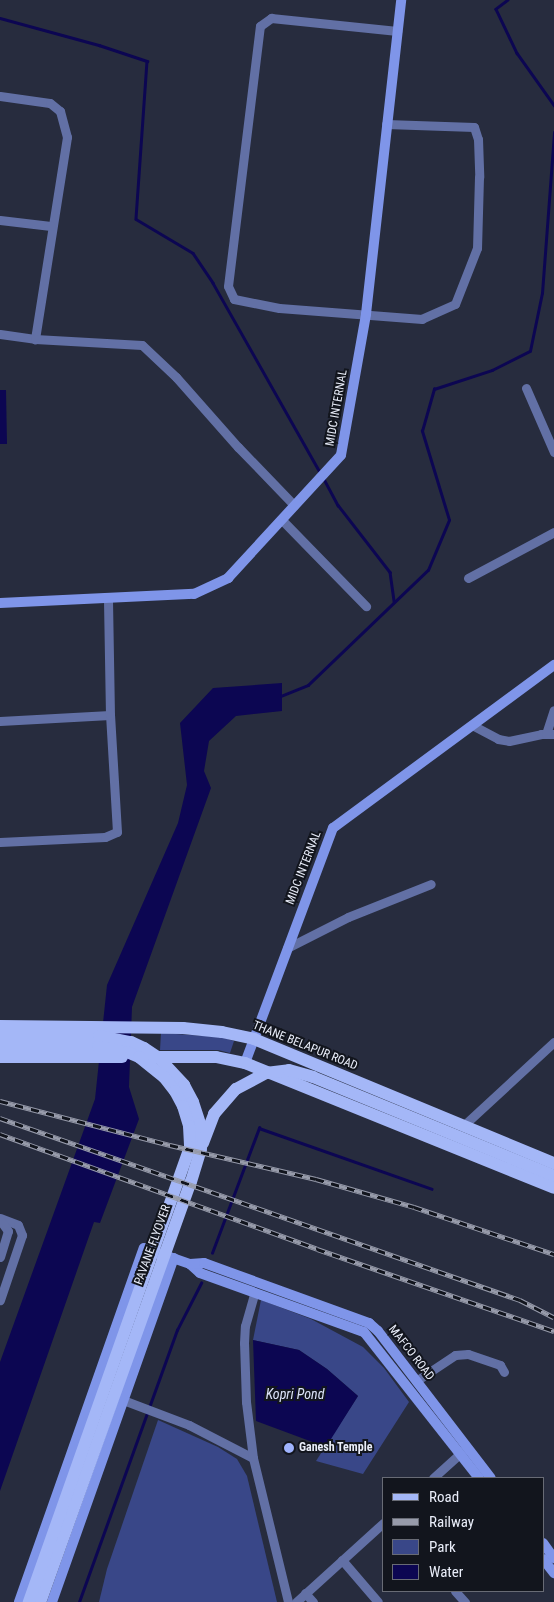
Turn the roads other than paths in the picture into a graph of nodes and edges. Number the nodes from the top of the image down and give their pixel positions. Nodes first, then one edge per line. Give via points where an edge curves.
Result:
1 (401, 0) edge
2 (397, 31) junction
3 (0, 96) edge
4 (386, 124) junction
5 (0, 220) edge
6 (51, 226) junction
7 (366, 314) junction
8 (0, 334) edge
9 (34, 339) junction
10 (526, 388) dead end
11 (554, 452) edge
12 (294, 505) junction
13 (281, 519) junction
14 (554, 532) edge
15 (468, 578) dead end
16 (108, 598) junction
17 (0, 603) edge
18 (366, 606) dead end
19 (554, 665) edge
20 (554, 710) edge
21 (110, 715) junction
22 (0, 721) edge
23 (472, 725) junction
24 (550, 734) edge
25 (0, 842) edge
26 (431, 884) dead end
27 (288, 948) junction
28 (0, 1026) edge
29 (0, 1036) edge
30 (254, 1039) junction
31 (554, 1042) edge
32 (0, 1047) edge
33 (0, 1057) edge
34 (245, 1063) junction
35 (463, 1126) junction
36 (201, 1149) junction
37 (554, 1163) edge
38 (554, 1176) edge
39 (554, 1188) edge
40 (0, 1219) edge
41 (0, 1257) edge
42 (174, 1258) junction
43 (190, 1264) junction
44 (255, 1292) junction
45 (0, 1300) edge
46 (504, 1372) dead end
47 (416, 1381) junction
48 (123, 1400) junction
49 (464, 1451) junction
50 (252, 1458) junction
51 (434, 1477) edge
52 (479, 1477) edge
53 (490, 1477) edge
54 (382, 1524) edge
55 (544, 1544) edge
56 (554, 1558) edge
57 (342, 1560) junction
58 (544, 1560) edge
59 (554, 1573) edge
60 (456, 1592) edge
61 (305, 1593) junction
62 (19, 1602) edge
63 (29, 1602) edge
64 (40, 1602) edge
65 (52, 1602) edge
66 (288, 1602) edge
67 (296, 1602) edge
68 (313, 1602) edge
69 (378, 1602) edge
70 (465, 1602) edge

1 - 2 main road, MIDC INTERNAL
2 - 4 main road, MIDC INTERNAL
2 - 7 street via 271,18 260,26 228,286 234,299 243,301 279,308
3 - 6 street via 50,103 60,111 67,137
4 - 7 main road, MIDC INTERNAL
4 - 7 street via 474,127 478,139 480,177 476,248 455,304 422,318
5 - 6 street
6 - 9 street
7 - 12 main road, MIDC INTERNAL via 341,455
8 - 9 street
9 - 12 street via 142,345 176,377
10 - 11 street
12 - 13 main road, MIDC INTERNAL
13 - 16 main road, MIDC INTERNAL via 228,578 194,594
13 - 18 street
14 - 15 street
16 - 17 main road, MIDC INTERNAL
16 - 21 street
19 - 23 main road, MIDC INTERNAL
20 - 24 street
21 - 22 street
21 - 25 street via 117,832 105,837
23 - 24 street via 498,739 509,741
23 - 27 main road, MIDC INTERNAL via 333,828
26 - 27 street via 348,917
27 - 30 main road, MIDC INTERNAL
28 - 30 main road, THANE BELAPUR ROAD via 135,1026 222,1032
29 - 36 main road, PAVANE FLYOVER via 99,1036 144,1048 165,1064 184,1085 200,1124
30 - 34 main road, MIDC INTERNAL
30 - 35 main road, THANE BELAPUR ROAD
31 - 35 street
32 - 63 main road, PAVANE FLYOVER via 98,1047 139,1057 164,1077 175,1091 189,1126 190,1147
33 - 34 main road via 216,1057
34 - 39 main road
35 - 37 main road, THANE BELAPUR ROAD
36 - 38 main road via 214,1114 236,1089 266,1074 289,1070
36 - 64 main road, PAVANE FLYOVER
40 - 41 street via 8,1231
40 - 45 street via 18,1225 22,1235
42 - 43 main road, MAFCO ROAD
42 - 48 main road
42 - 62 main road, MAFCO ROAD via 144,1248
43 - 44 main road, MAFCO ROAD via 200,1273
43 - 47 main road, MAFCO ROAD via 204,1263 369,1323
44 - 49 main road, MAFCO ROAD via 364,1332
44 - 50 street via 245,1326 244,1343
46 - 47 street via 500,1365 468,1354 455,1355
47 - 49 main road, MAFCO ROAD
48 - 50 street via 158,1411
48 - 65 main road
49 - 51 street
49 - 52 main road, MAFCO ROAD
49 - 53 main road, MAFCO ROAD
50 - 66 street
54 - 57 street
55 - 56 main road
57 - 61 street
57 - 69 street
58 - 59 main road
60 - 70 street
61 - 67 street
61 - 68 street

